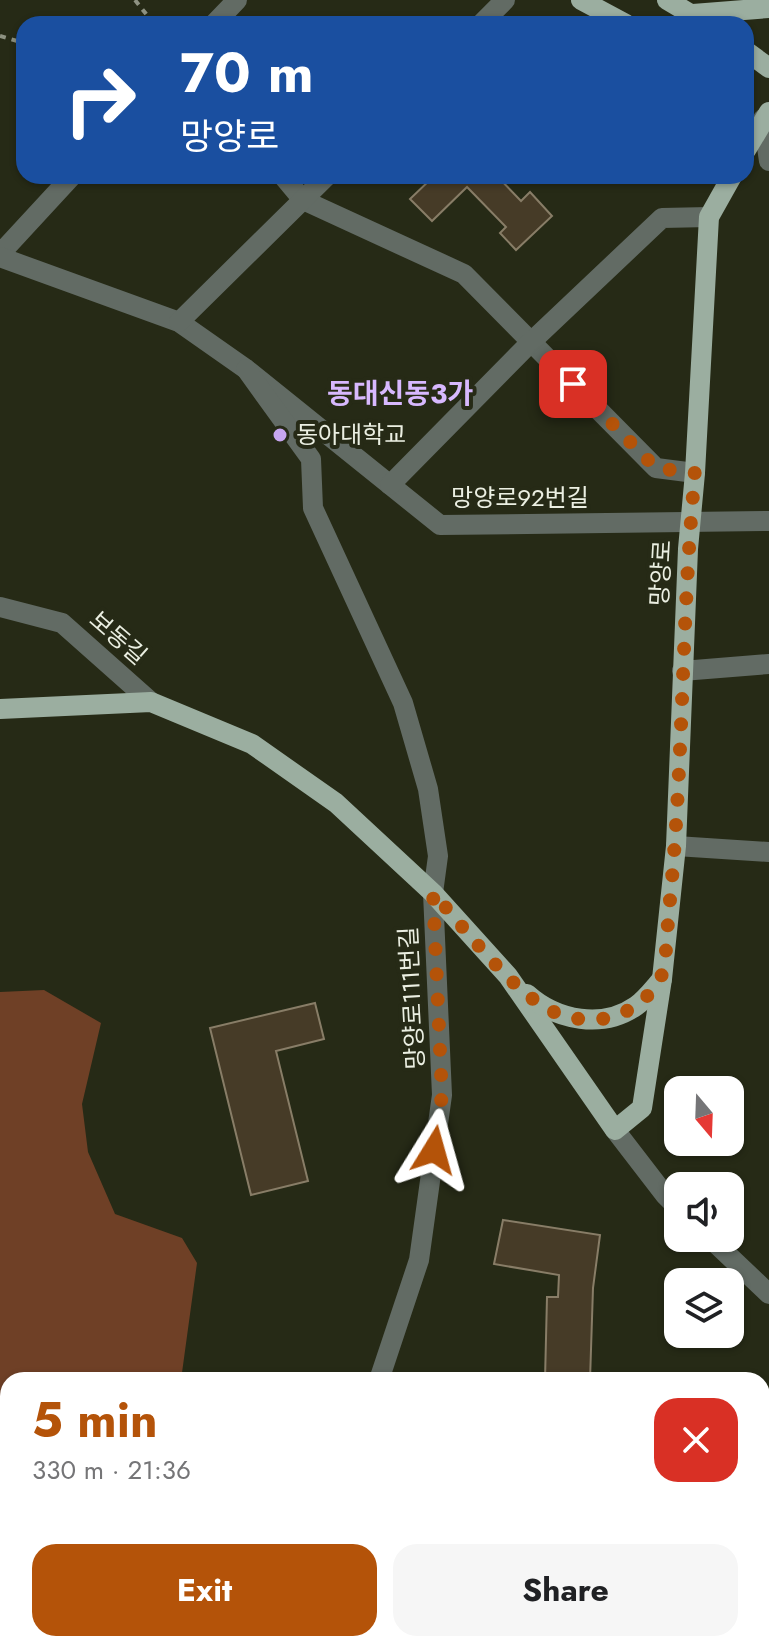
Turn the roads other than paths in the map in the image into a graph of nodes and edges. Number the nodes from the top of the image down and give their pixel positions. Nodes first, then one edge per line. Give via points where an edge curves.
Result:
1 (237, 0) edge
2 (505, 0) edge
3 (581, 0) edge
4 (667, 0) edge
5 (769, 8) edge
6 (222, 16) edge
7 (489, 16) edge
8 (611, 16) edge
9 (695, 16) edge
10 (719, 16) edge
11 (762, 116) edge
12 (769, 161) edge
13 (65, 184) edge
14 (290, 184) edge
15 (319, 184) edge
16 (728, 184) edge
17 (303, 200) junction
18 (709, 217) junction
19 (0, 256) edge
20 (179, 322) junction
21 (531, 342) junction
22 (246, 369) junction
23 (695, 473) junction
24 (390, 485) junction
25 (769, 521) edge
26 (690, 523) junction
27 (0, 607) edge
28 (769, 664) edge
29 (682, 671) junction
30 (151, 702) junction
31 (0, 709) edge
32 (676, 846) junction
33 (769, 852) edge
34 (433, 893) junction
35 (508, 976) junction
36 (662, 979) junction
37 (615, 1130) junction
38 (664, 1194) edge
39 (725, 1252) edge
40 (769, 1294) edge
41 (382, 1372) edge

1 - 6 street
2 - 7 street
3 - 8 main road
4 - 9 main road
5 - 10 main road
11 - 12 street
13 - 19 street
14 - 17 street
15 - 17 street
16 - 18 main road, 망양로
17 - 20 street
17 - 21 street via 464,274
18 - 21 street via 662,218
18 - 23 main road, 망양로
19 - 20 street, 망양로92번길
20 - 22 street, 망양로92번길
21 - 23 street via 656,468
21 - 24 street
22 - 24 street, 망양로92번길
22 - 34 street, 망양로111번길 via 311,459 313,508 403,703 428,789 438,856
23 - 26 main road, 망양로
24 - 26 street, 망양로92번길 via 440,525
25 - 26 street, 망양로92번길
26 - 29 main road, 망양로
27 - 30 street, 보동길 via 62,623
28 - 29 street
29 - 32 main road, 망양로
30 - 31 main road
30 - 34 main road via 252,744 336,803
32 - 33 street
32 - 36 main road, 망양로
34 - 35 main road
34 - 41 street, 망양로111번길 via 442,1095 419,1260
35 - 36 main road via 543,1007 585,1020 632,1009
35 - 37 main road
36 - 37 main road, 망양로 via 642,1108
37 - 38 street
39 - 40 street

